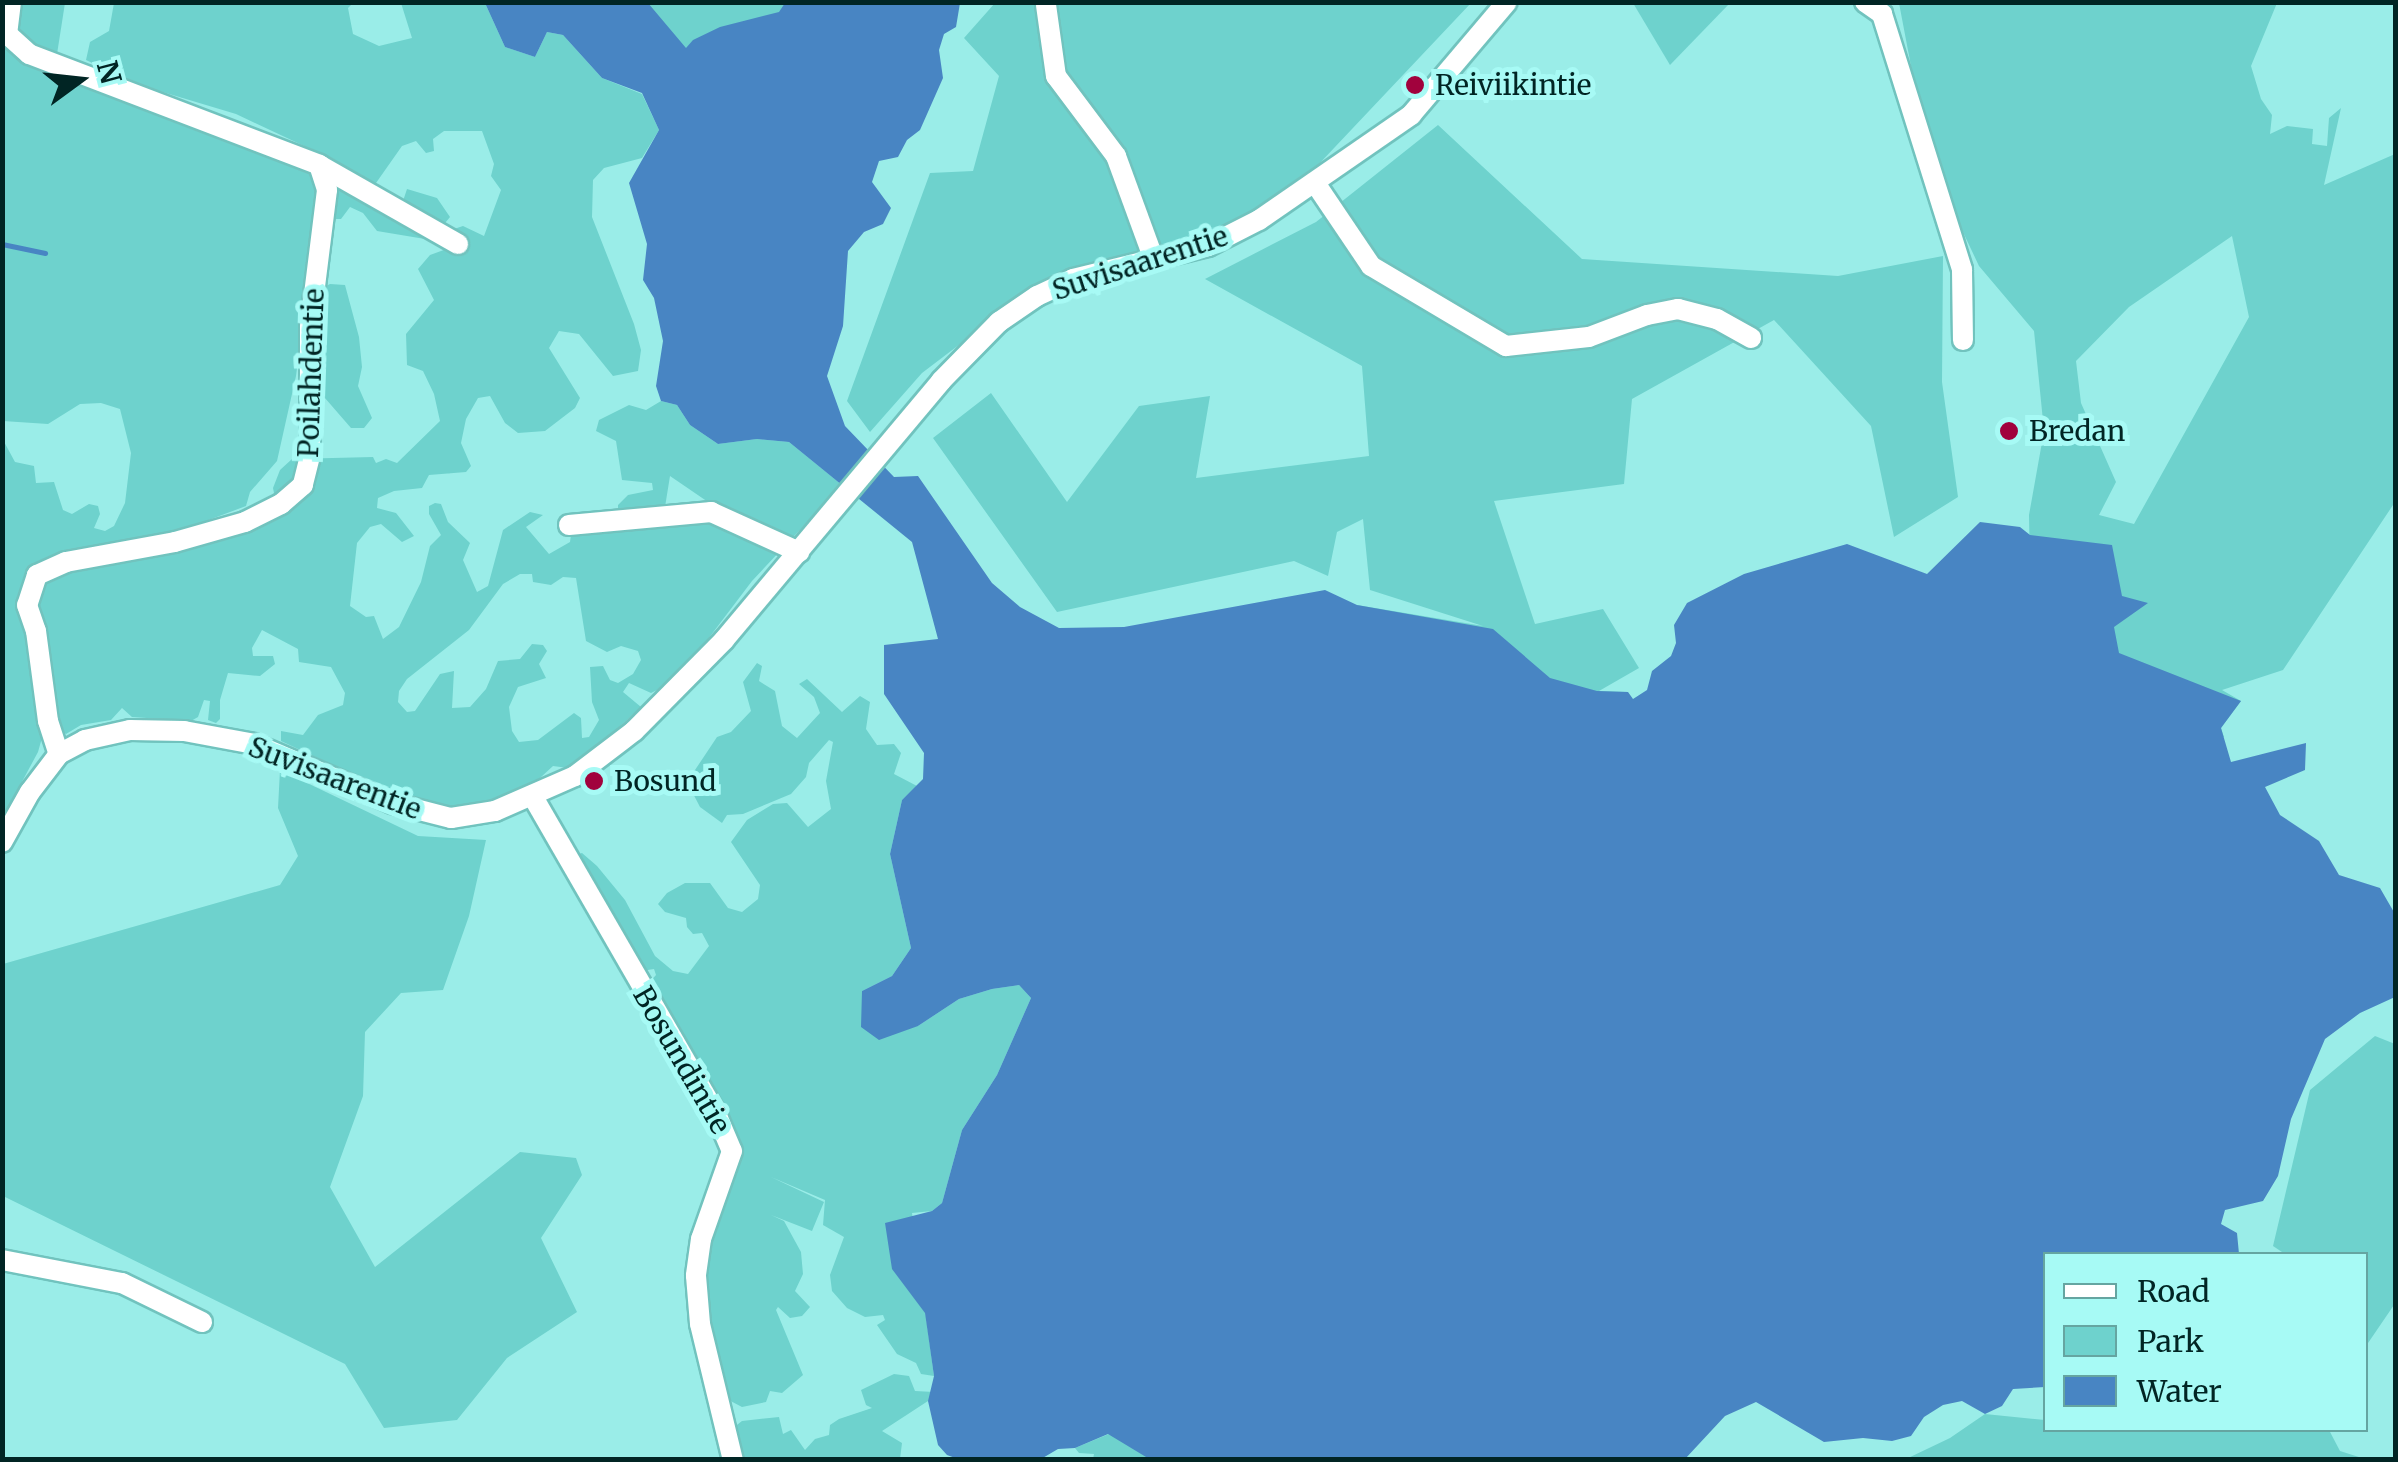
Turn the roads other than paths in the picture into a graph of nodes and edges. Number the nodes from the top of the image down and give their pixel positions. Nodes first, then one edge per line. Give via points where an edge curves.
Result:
1 (11, 2) edge
2 (1507, 2) edge
3 (1865, 2) edge
4 (1046, 5) edge
5 (319, 164) junction
6 (1316, 183) junction
7 (458, 244) dead end
8 (1154, 260) junction
9 (1751, 338) dead end
10 (1963, 340) dead end
11 (568, 525) dead end
12 (799, 552) junction
13 (59, 754) junction
14 (533, 796) junction
15 (2, 842) edge
16 (2, 1260) edge
17 (202, 1322) dead end
18 (733, 1460) edge

1 - 5 street via 8,34 29,54
2 - 6 street, Suvisaarentie via 1423,104
3 - 10 street via 1882,14 1962,270
4 - 8 street via 1056,76 1116,156
5 - 7 street
5 - 13 street, Poilahdentie via 327,190 310,327 310,456 303,485 246,522 44,568 27,604
6 - 8 street, Suvisaarentie via 1228,238
6 - 9 street via 1371,266 1506,346 1589,337 1678,309
8 - 12 street, Suvisaarentie via 1074,279 1018,308 964,355
11 - 12 street via 711,512
12 - 14 street, Suvisaarentie via 634,731 584,770
13 - 14 street, Suvisaarentie via 106,734 184,731 266,748 430,815 474,816
13 - 15 street
14 - 18 street, Bosundintie via 732,1150 696,1276 700,1324
16 - 17 street via 122,1282

